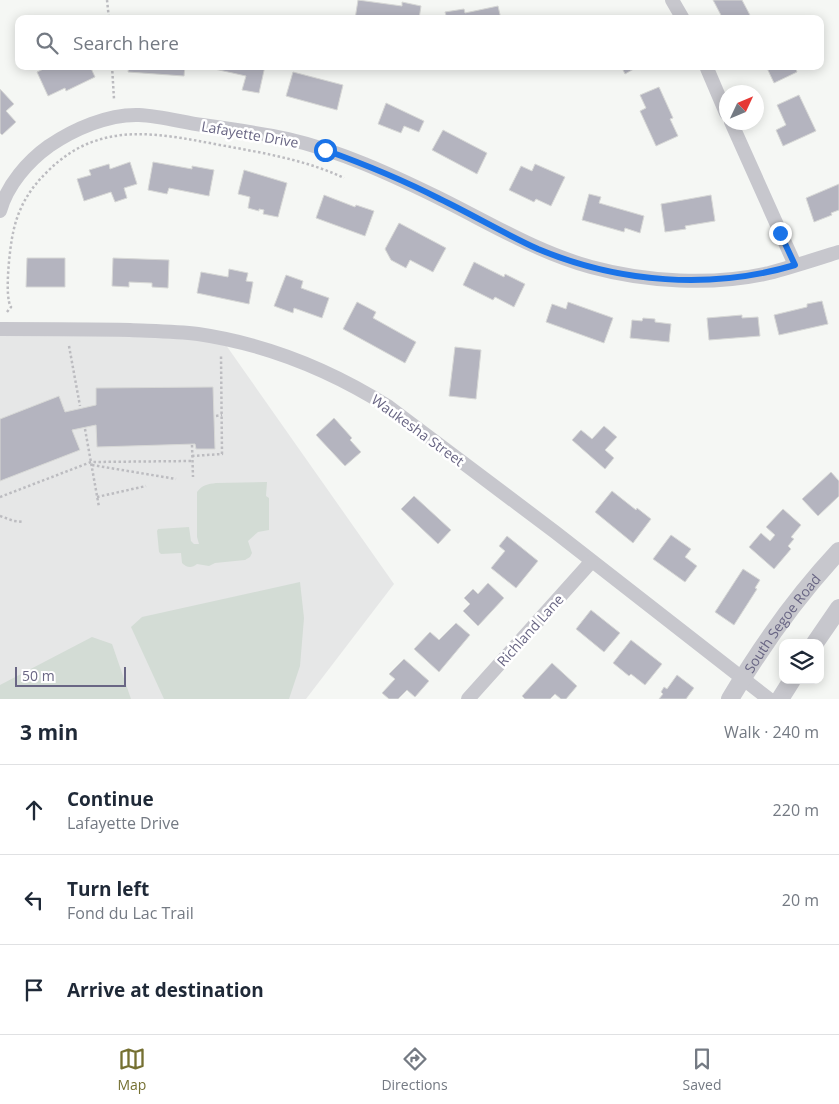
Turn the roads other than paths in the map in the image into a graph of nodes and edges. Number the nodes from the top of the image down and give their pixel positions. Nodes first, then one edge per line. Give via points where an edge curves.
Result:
1 (672, 0) edge
2 (681, 15) edge
3 (708, 70) edge
4 (719, 97) edge
5 (735, 130) edge
6 (0, 211) edge
7 (839, 252) edge
8 (795, 265) junction
9 (0, 329) edge
10 (839, 551) edge
11 (591, 562) junction
12 (839, 608) edge
13 (818, 639) edge
14 (743, 677) junction
15 (789, 684) edge
16 (468, 699) edge
17 (730, 699) edge
18 (769, 699) edge
19 (780, 699) edge

1 - 2 street
3 - 4 street
5 - 8 street
6 - 8 street, Lafayette Drive via 13,183 39,154 62,137 112,118 139,115 289,139 325,150 405,182 539,249 592,268 621,274 706,280 768,273
7 - 8 street, Lafayette Drive
9 - 11 street, Waukesha Street via 197,334 237,341 329,373 389,407
10 - 14 street, South Segoe Road via 780,619
11 - 14 street, Waukesha Street
11 - 16 street, Richland Lane
12 - 13 street
14 - 17 street, South Segoe Road
14 - 18 street, Waukesha Street
15 - 19 street

